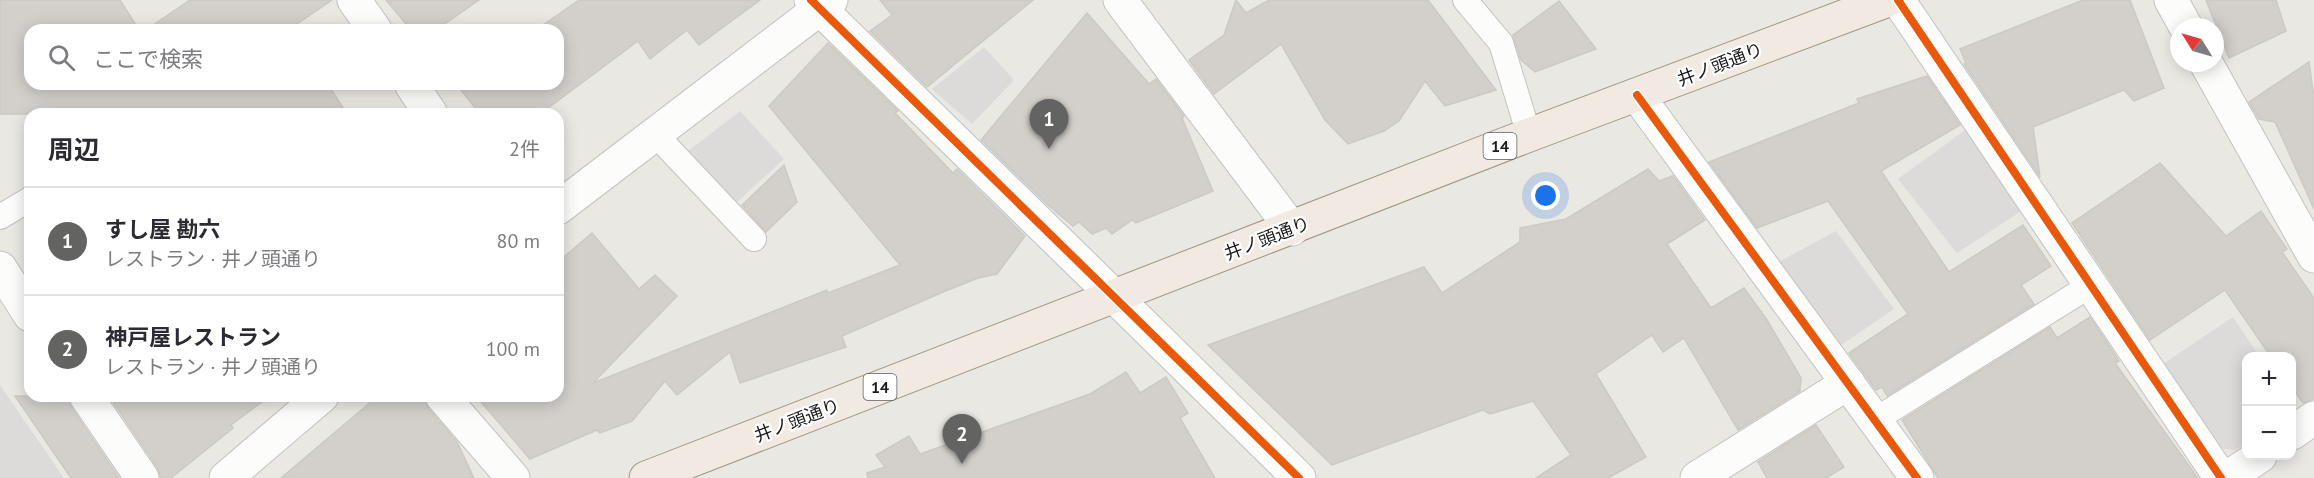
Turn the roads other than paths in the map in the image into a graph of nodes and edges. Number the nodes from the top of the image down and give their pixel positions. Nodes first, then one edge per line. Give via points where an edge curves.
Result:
1 (354, 0) edge
2 (1120, 0) edge
3 (1465, 0) edge
4 (1888, 0) edge
5 (1898, 0) edge
6 (2171, 0) edge
7 (820, 3) edge
8 (2181, 18) edge
9 (371, 24) edge
10 (2211, 72) edge
11 (415, 90) edge
12 (1637, 96) junction
13 (427, 108) edge
14 (655, 134) junction
15 (1529, 135) junction
16 (24, 203) edge
17 (564, 203) edge
18 (0, 217) edge
19 (1292, 229) junction
20 (754, 239) dead end
21 (2314, 256) edge
22 (0, 268) edge
23 (2091, 285) junction
24 (1115, 297) junction
25 (24, 306) edge
26 (1848, 383) junction
27 (90, 402) edge
28 (315, 402) edge
29 (446, 402) edge
30 (2314, 418) edge
31 (1875, 420) junction
32 (2296, 430) edge
33 (2254, 460) edge
34 (142, 478) edge
35 (226, 478) edge
36 (513, 478) edge
37 (646, 478) edge
38 (1299, 478) edge
39 (1697, 478) edge
40 (1917, 478) edge
41 (2221, 478) edge
42 (2227, 478) edge

1 - 9 street
2 - 19 street
3 - 15 lane via 1501,43
4 - 12 main road, 井ノ頭通り / 14
5 - 23 street
6 - 8 street
7 - 14 street
7 - 24 street
10 - 21 street
11 - 13 street
12 - 15 main road, 井ノ頭通り / 14
12 - 26 street
14 - 17 street
14 - 20 lane
15 - 19 main road, 井ノ頭通り / 14
16 - 18 lane
19 - 24 main road, 井ノ頭通り / 14
22 - 25 street
23 - 31 lane
23 - 41 street
24 - 37 main road, 井ノ頭通り / 14
24 - 38 street
26 - 31 street
26 - 39 street
27 - 34 street
28 - 35 street
29 - 36 street
30 - 32 street
31 - 40 street
33 - 42 street

